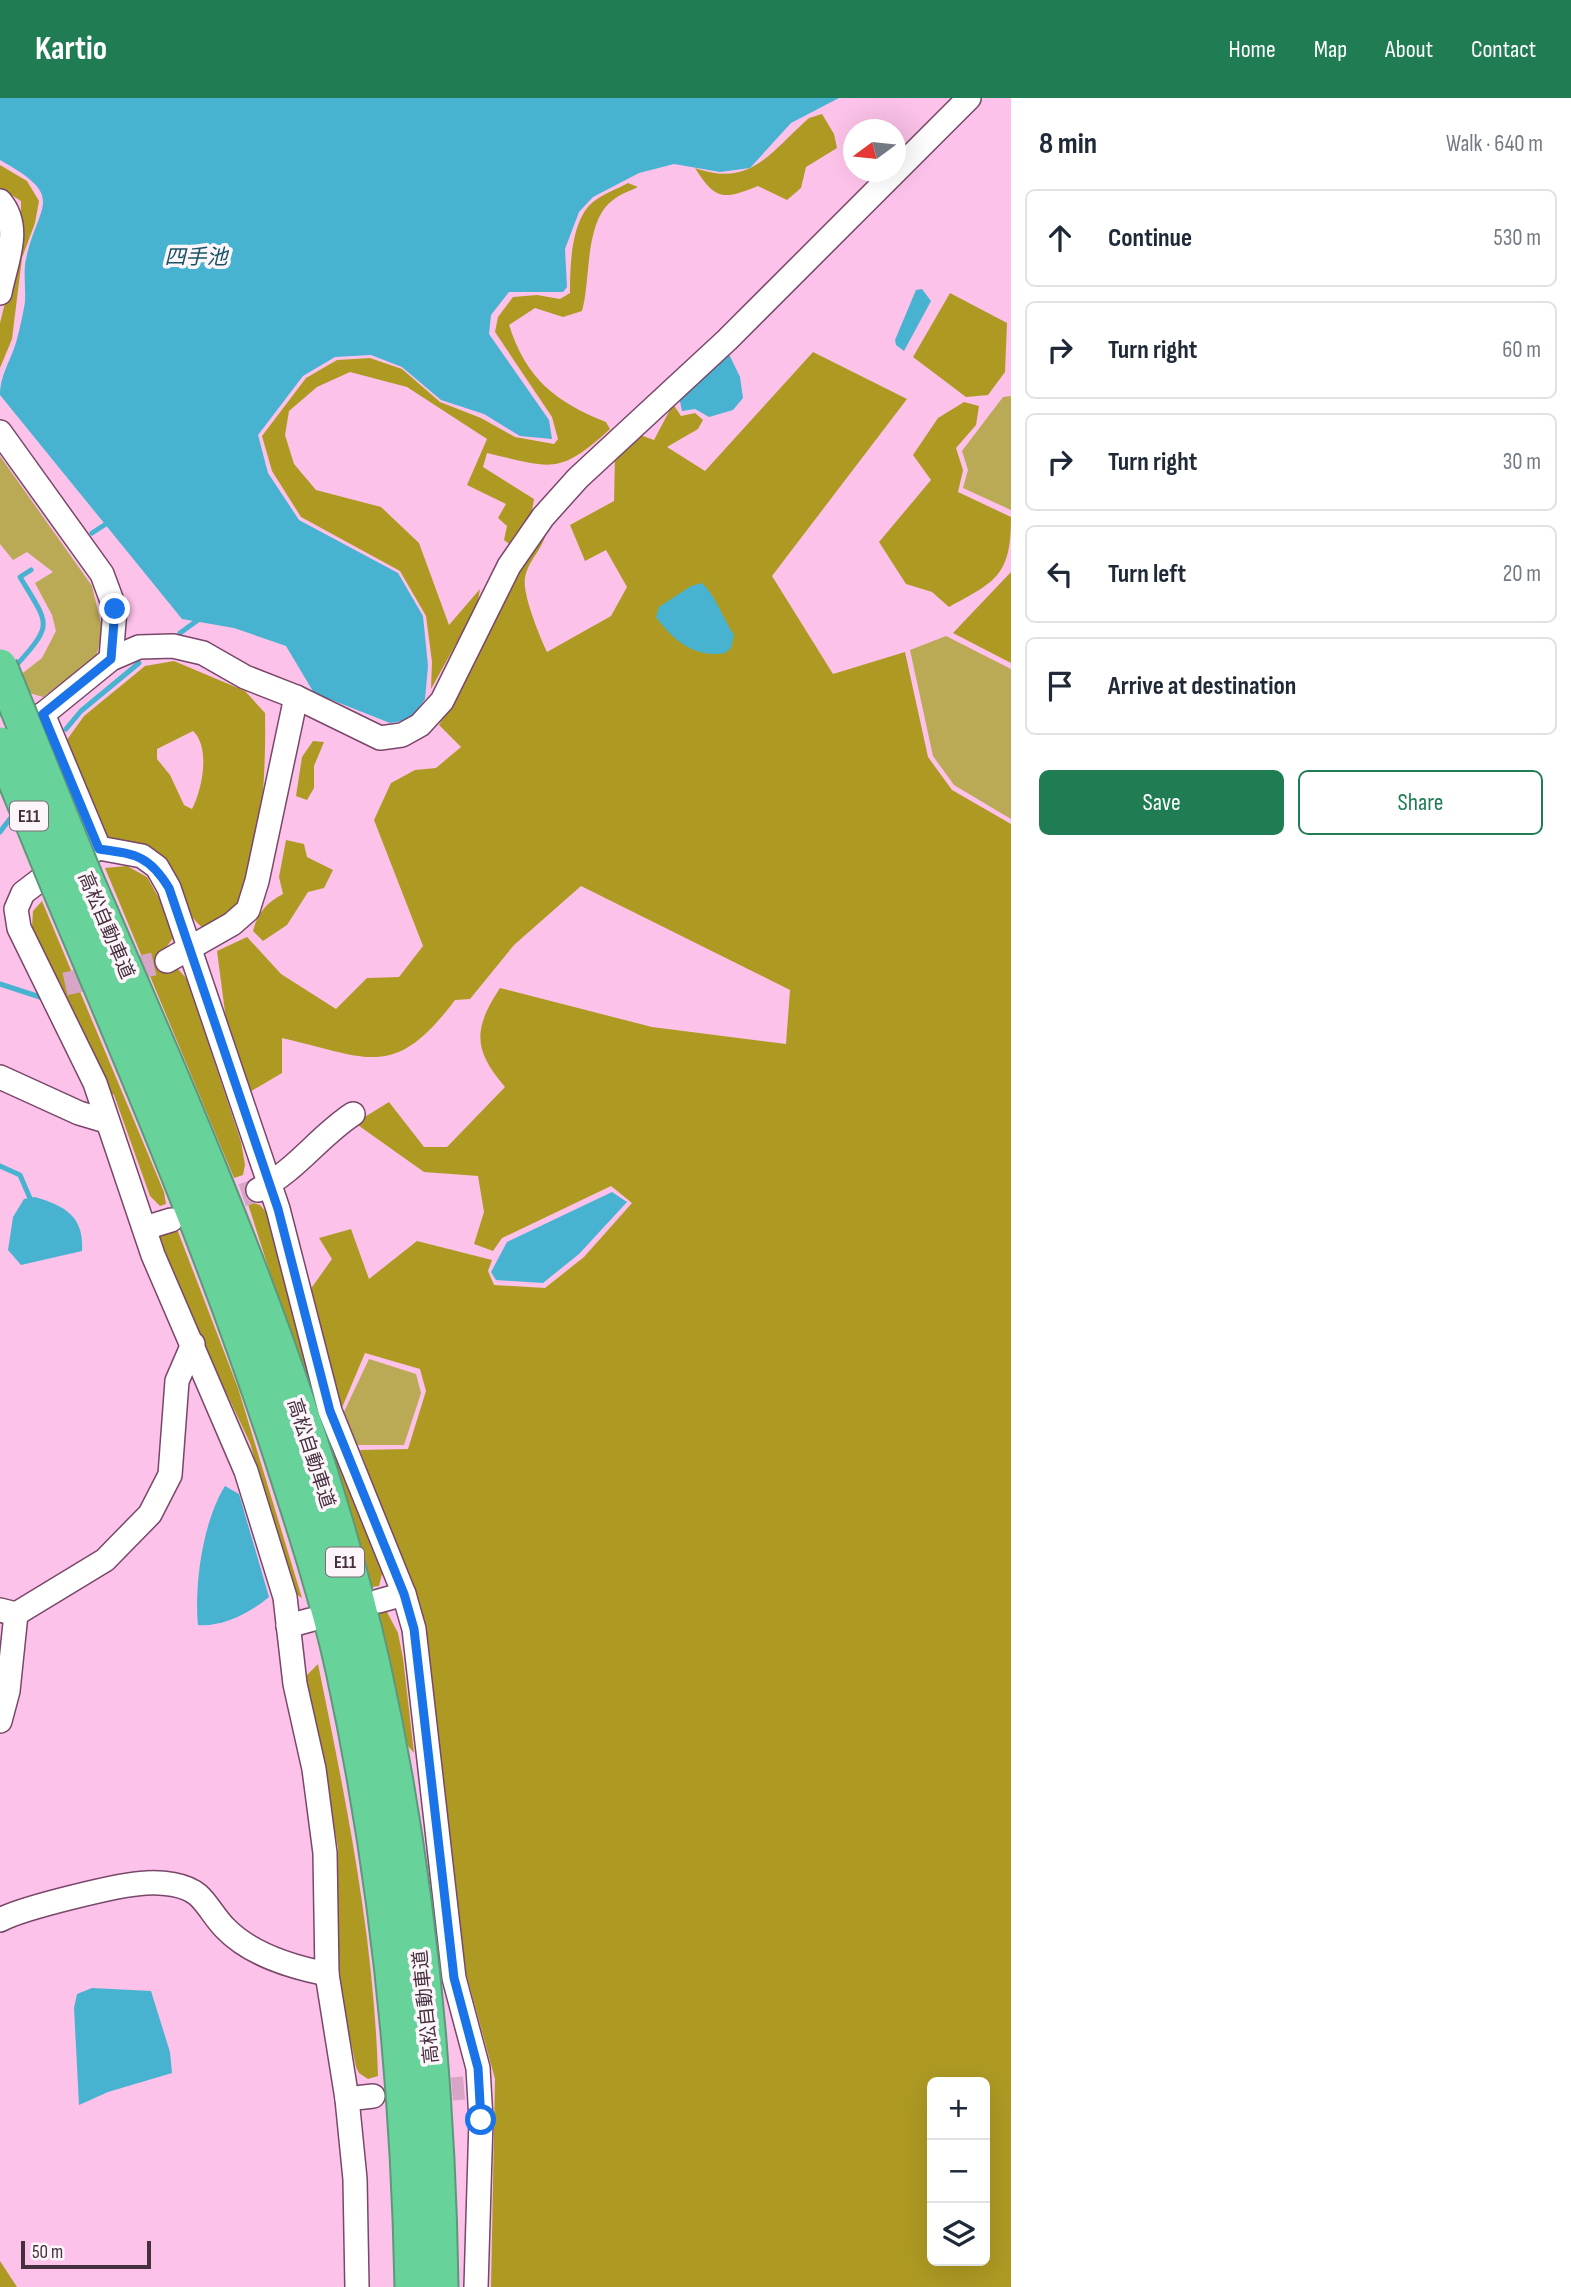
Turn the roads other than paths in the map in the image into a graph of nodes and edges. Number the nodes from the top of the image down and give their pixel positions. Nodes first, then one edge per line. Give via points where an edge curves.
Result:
1 (968, 98) edge
2 (0, 201) edge
3 (0, 293) edge
4 (0, 432) edge
5 (111, 659) junction
6 (0, 666) edge
7 (296, 697) junction
8 (43, 714) junction
9 (0, 744) edge
10 (0, 750) edge
11 (81, 871) junction
12 (188, 948) junction
13 (167, 961) tunnel mouth
14 (0, 1077) edge
15 (353, 1114) dead end
16 (106, 1121) junction
17 (263, 1187) junction
18 (171, 1220) dead end
19 (145, 1228) junction
20 (193, 1345) junction
21 (404, 1594) junction
22 (379, 1601) dead end
23 (8, 1612) edge
24 (0, 1721) edge
25 (2, 1913) edge
26 (327, 1974) junction
27 (373, 2096) dead end
28 (347, 2099) junction
29 (357, 2287) edge
30 (412, 2287) edge
31 (441, 2287) edge
32 (476, 2287) edge

1 - 7 street via 727,340 542,517 509,566 442,701 420,725 402,735 380,738
2 - 3 street via 10,212 14,232
4 - 5 street via 102,574 115,609
5 - 7 street via 139,647 173,646 203,653 245,677
5 - 8 street
6 - 11 highway, 高松自動車道 / E11, bridge
7 - 12 street via 248,910
8 - 10 street
8 - 11 street
9 - 11 highway, 高松自動車道 / E11, bridge
11 - 12 street via 142,856 157,867 169,888
11 - 16 street via 40,880 23,893 16,909 19,928 57,987
11 - 30 highway, 高松自動車道 / E11 via 192,1206 248,1355 296,1502 342,1668 371,1820 395,1991 410,2168
11 - 31 highway, 高松自動車道 / E11 via 223,1201 327,1496 372,1663 404,1822 425,1992 439,2171
12 - 13 street
12 - 17 street
14 - 16 street
15 - 17 street via 329,1130 316,1149
16 - 19 street
17 - 21 street via 330,1411
18 - 19 street
19 - 20 street
20 - 23 street via 177,1381 170,1475 150,1514 105,1560
20 - 26 street via 246,1471 285,1597 299,1623 325,1853
21 - 22 street
21 - 32 street via 414,1629 428,1732 454,1978 478,2068 472,2088 481,2120
23 - 24 street via 8,1691
25 - 26 street via 145,1883 173,1884 197,1894 249,1948
26 - 28 street
27 - 28 street
28 - 29 street via 355,2179

